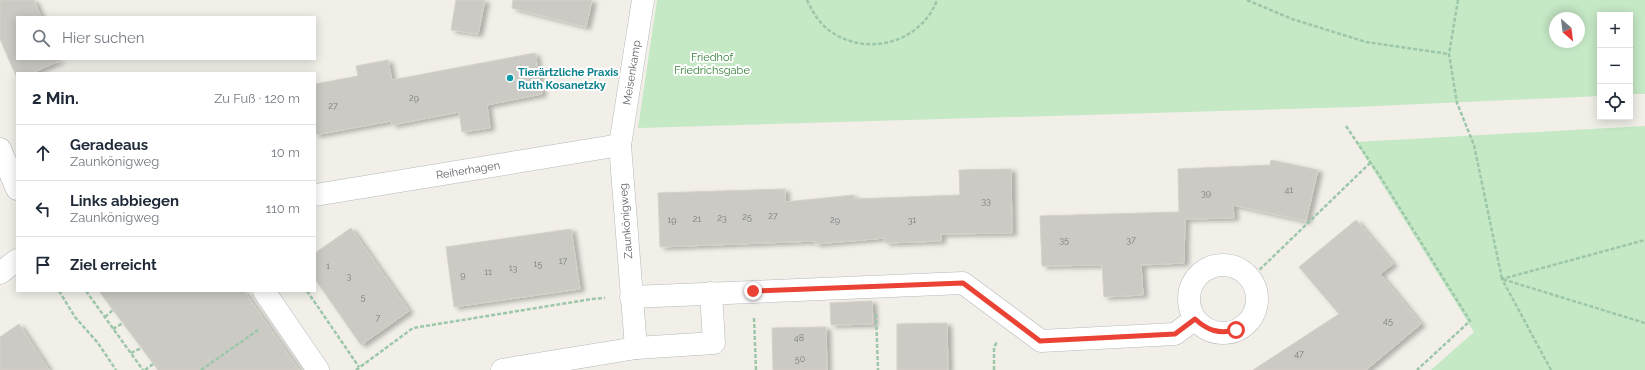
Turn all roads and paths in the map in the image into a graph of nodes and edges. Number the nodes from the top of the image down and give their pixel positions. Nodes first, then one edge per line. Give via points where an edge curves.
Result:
1 (643, 0) edge
2 (806, 0) edge
3 (937, 0) edge
4 (1247, 0) edge
5 (1458, 0) edge
6 (1449, 54) junction
7 (1346, 126) dead end
8 (620, 145) junction
9 (0, 149) edge
10 (1370, 163) junction
11 (16, 187) edge
12 (316, 194) edge
13 (1645, 240) edge
14 (16, 261) edge
15 (0, 273) edge
16 (1251, 278) junction
17 (1502, 279) junction
18 (875, 287) junction
19 (753, 291) junction
20 (60, 292) edge
21 (87, 292) edge
22 (265, 292) edge
23 (308, 292) edge
24 (711, 293) junction
25 (631, 297) junction
26 (114, 310) dead end
27 (280, 314) junction
28 (105, 316) junction
29 (1195, 319) junction
30 (123, 322) dead end
31 (1645, 323) edge
32 (113, 329) junction
33 (141, 348) dead end
34 (636, 348) junction
35 (131, 353) junction
36 (153, 364) dead end
37 (359, 367) junction
38 (116, 370) edge
39 (144, 370) edge
40 (201, 370) edge
41 (318, 370) edge
42 (356, 370) edge
43 (502, 370) edge
44 (756, 370) edge
45 (878, 370) edge
46 (1417, 370) edge
47 (1551, 370) edge

1 - 8 street, Meisenkamp
2 - 3 path via 815,17 832,33 853,42 876,45 900,40 919,27 934,9
4 - 6 path via 1292,19 1366,42
5 - 6 path
6 - 17 path via 1457,103 1474,145
7 - 10 path
8 - 12 street, Reiherhagen
8 - 25 street, Zaunkönigweg
9 - 11 street
10 - 16 path
10 - 46 path via 1470,321
13 - 17 path
14 - 15 street
16 - 29 street via 1257,293 1257,301 1254,314 1246,324 1225,333 1214,332 1203,327
16 - 29 street via 1231,265 1218,264 1205,269 1195,278 1190,290 1188,300
17 - 31 path
17 - 47 path
18 - 19 street
18 - 29 street via 963,283 1040,341 1175,334
18 - 45 path
19 - 24 street
19 - 44 path
20 - 38 path
21 - 28 path
22 - 27 street
23 - 37 path
24 - 25 street
24 - 34 street via 714,343
25 - 34 street, Zaunkönigweg
25 - 37 path via 592,299 413,328
26 - 28 path
27 - 40 path
27 - 41 street
28 - 32 path
30 - 32 path
32 - 35 path
33 - 35 path
34 - 43 street
35 - 39 path
36 - 39 path
37 - 42 path

